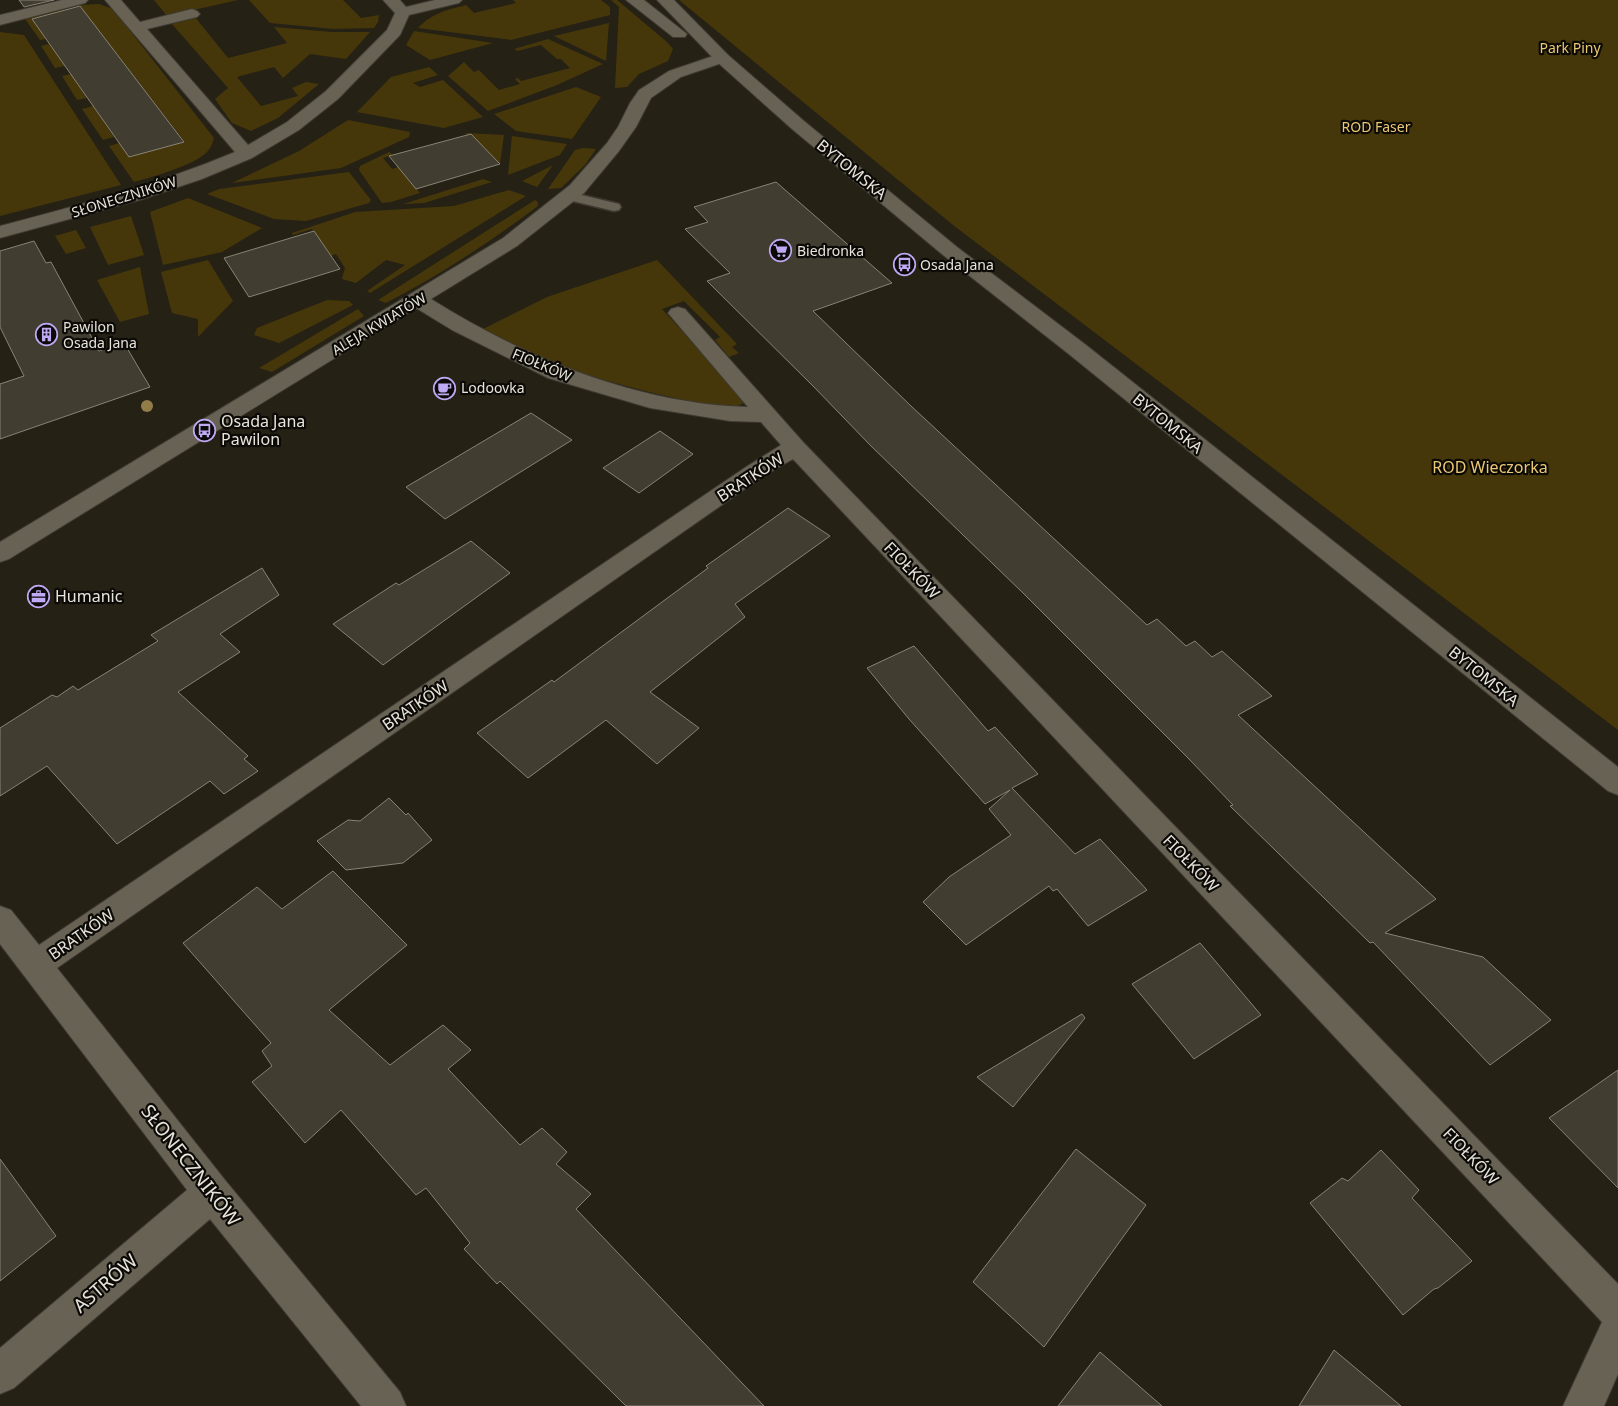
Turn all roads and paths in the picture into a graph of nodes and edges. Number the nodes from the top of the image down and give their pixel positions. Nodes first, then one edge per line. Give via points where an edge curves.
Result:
1 (80, 0) edge
2 (114, 0) edge
3 (454, 0) edge
4 (634, 0) edge
5 (665, 0) edge
6 (397, 6) edge
7 (192, 14) dead end
8 (0, 20) edge
9 (137, 27) junction
10 (722, 58) junction
11 (246, 154) junction
12 (569, 196) junction
13 (614, 207) dead end
14 (0, 232) edge
15 (418, 300) junction
16 (678, 313) dead end
17 (765, 415) junction
18 (795, 447) junction
19 (0, 553) edge
20 (1618, 783) edge
21 (0, 920) edge
22 (36, 965) junction
23 (212, 1192) junction
24 (1618, 1311) edge
25 (1618, 1331) edge
26 (0, 1374) edge
27 (386, 1406) edge
28 (1583, 1406) edge

1 - 8 street
2 - 9 street
3 - 6 street, SŁONECZNIKÓW
4 - 10 street, BYTOMSKA via 686,39
5 - 10 street, BYTOMSKA
6 - 11 street, SŁONECZNIKÓW via 394,32 332,96 293,126
7 - 9 street
9 - 11 street
10 - 12 street, ALEJA KWIATÓW via 675,74 646,94 613,147
10 - 20 street, BYTOMSKA via 950,250
11 - 14 street, SŁONECZNIKÓW via 136,195
12 - 13 lane
12 - 15 street, ALEJA KWIATÓW via 510,242
15 - 17 street, FIOŁKÓW via 459,326 556,374 650,401 730,414
15 - 19 street, ALEJA KWIATÓW
16 - 17 street, FIOŁKÓW
17 - 18 street, FIOŁKÓW
18 - 22 street, BRATKÓW
18 - 24 street, FIOŁKÓW
21 - 22 street, SŁONECZNIKÓW
22 - 23 street, SŁONECZNIKÓW
23 - 26 street, ASTRÓW
23 - 27 street, SŁONECZNIKÓW
25 - 28 street

